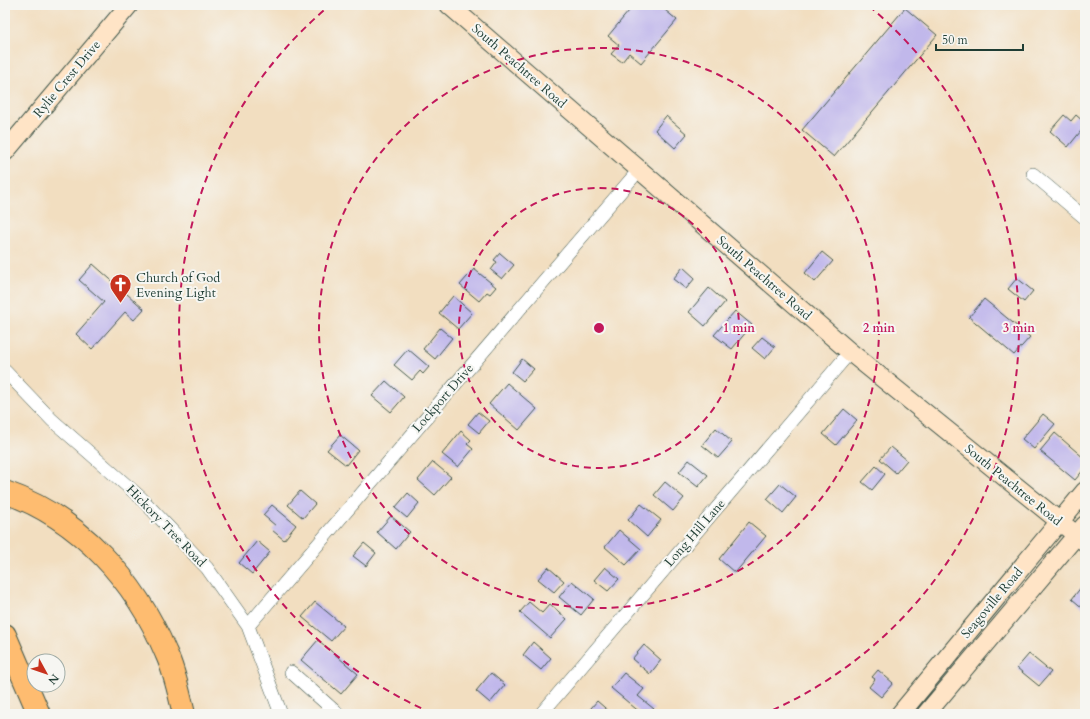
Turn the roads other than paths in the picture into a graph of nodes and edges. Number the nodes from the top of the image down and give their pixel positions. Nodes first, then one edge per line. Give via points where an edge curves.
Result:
1 (129, 5) edge
2 (449, 5) edge
3 (5, 152) edge
4 (639, 170) junction
5 (1033, 174) dead end
6 (1085, 218) edge
7 (850, 352) junction
8 (5, 371) edge
9 (1085, 491) edge
10 (5, 492) edge
11 (1058, 522) junction
12 (1082, 534) edge
13 (248, 626) junction
14 (5, 635) edge
15 (291, 672) dead end
16 (914, 697) junction
17 (928, 712) edge
18 (333, 713) edge
19 (39, 714) edge
20 (184, 714) edge
21 (282, 714) edge
22 (540, 714) edge
23 (900, 714) edge

1 - 3 main road, Rylie Crest Drive
2 - 4 main road, South Peachtree Road
4 - 7 main road, South Peachtree Road
4 - 13 street, Lockport Drive
5 - 6 street
7 - 11 main road, South Peachtree Road
7 - 22 street, Long Hill Lane
8 - 13 street, Hickory Tree Road via 52,420 141,498 207,568
9 - 11 main road, Seagoville Road
10 - 20 highway via 49,513 81,535 108,561 132,590 151,620 167,654
11 - 12 main road, South Peachtree Road
11 - 16 main road, Seagoville Road
12 - 17 main road, Seagoville Road
13 - 21 street, Hickory Tree Road
14 - 19 highway
15 - 18 street
16 - 17 main road
16 - 23 main road, Seagoville Road

